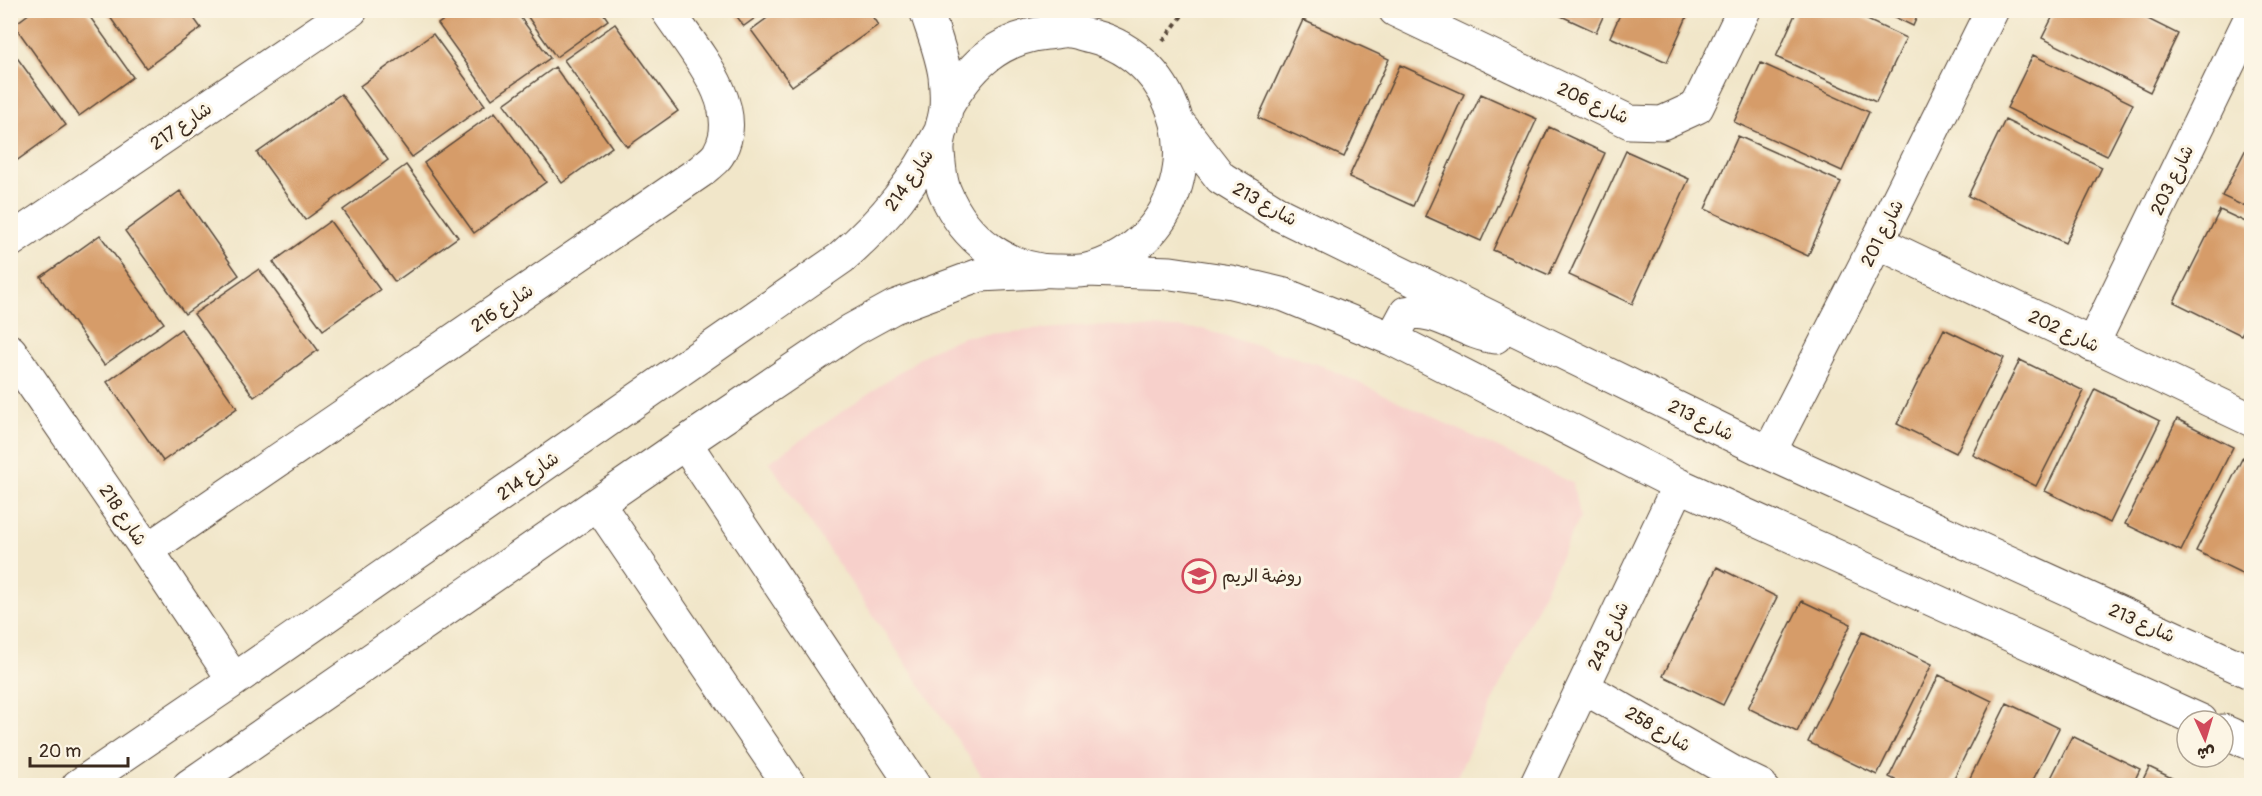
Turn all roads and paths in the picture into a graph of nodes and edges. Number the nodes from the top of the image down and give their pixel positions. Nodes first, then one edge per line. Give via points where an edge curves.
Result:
1 (351, 10) edge
2 (667, 10) edge
3 (926, 10) edge
4 (1058, 10) edge
5 (1395, 10) edge
6 (1744, 10) edge
7 (1992, 10) edge
8 (2248, 31) edge
9 (1110, 41) junction
10 (944, 119) junction
11 (1179, 124) junction
12 (10, 241) edge
13 (1877, 242) junction
14 (1087, 270) junction
15 (1040, 272) junction
16 (1392, 339) junction
17 (1538, 339) junction
18 (2092, 345) junction
19 (10, 351) edge
20 (2252, 420) edge
21 (685, 443) junction
22 (1769, 453) junction
23 (1679, 485) junction
24 (598, 504) junction
25 (147, 550) junction
26 (2252, 673) edge
27 (234, 680) junction
28 (1583, 687) junction
29 (2175, 709) edge
30 (2235, 736) edge
31 (2252, 744) edge
32 (1732, 779) edge
33 (78, 786) edge
34 (189, 786) edge
35 (790, 786) edge
36 (914, 786) edge
37 (1536, 786) edge
38 (1761, 786) edge

1 - 12 street, شارع 217
2 - 25 street, شارع 216 via 716,84 727,111 727,134 720,154 691,178
3 - 10 street via 945,74
4 - 9 street
5 - 6 street, شارع 206 via 1630,122 1662,123 1697,107
7 - 13 street, شارع 201
8 - 18 street, شارع 203
9 - 10 street, شارع 214 via 1069,31 1026,36 988,54 959,85
9 - 11 street via 1145,65 1170,99
10 - 15 street via 938,150 944,191 967,231 1000,258
10 - 27 street, شارع 214 via 923,165 902,195 872,231 841,258
11 - 14 street via 1181,166 1169,207 1157,226 1126,254
11 - 17 street, شارع 213 via 1221,178 1250,198
13 - 18 street, شارع 202
13 - 22 street, شارع 201
14 - 15 street
14 - 16 street via 1171,273 1231,282 1285,295
15 - 21 street via 980,275 894,307 852,330
16 - 17 street via 1406,313 1419,311 1490,336
16 - 23 street
17 - 22 street, شارع 213
18 - 20 street, شارع 202
19 - 25 street, شارع 218
21 - 24 street
21 - 36 street
22 - 26 street, شارع 213
23 - 28 street, شارع 243
23 - 29 street
24 - 34 street
24 - 35 street
25 - 27 street, شارع 218
27 - 33 street, شارع 214
28 - 32 street, شارع 258
28 - 37 street, شارع 243
30 - 31 street
32 - 38 street, شارع 258

